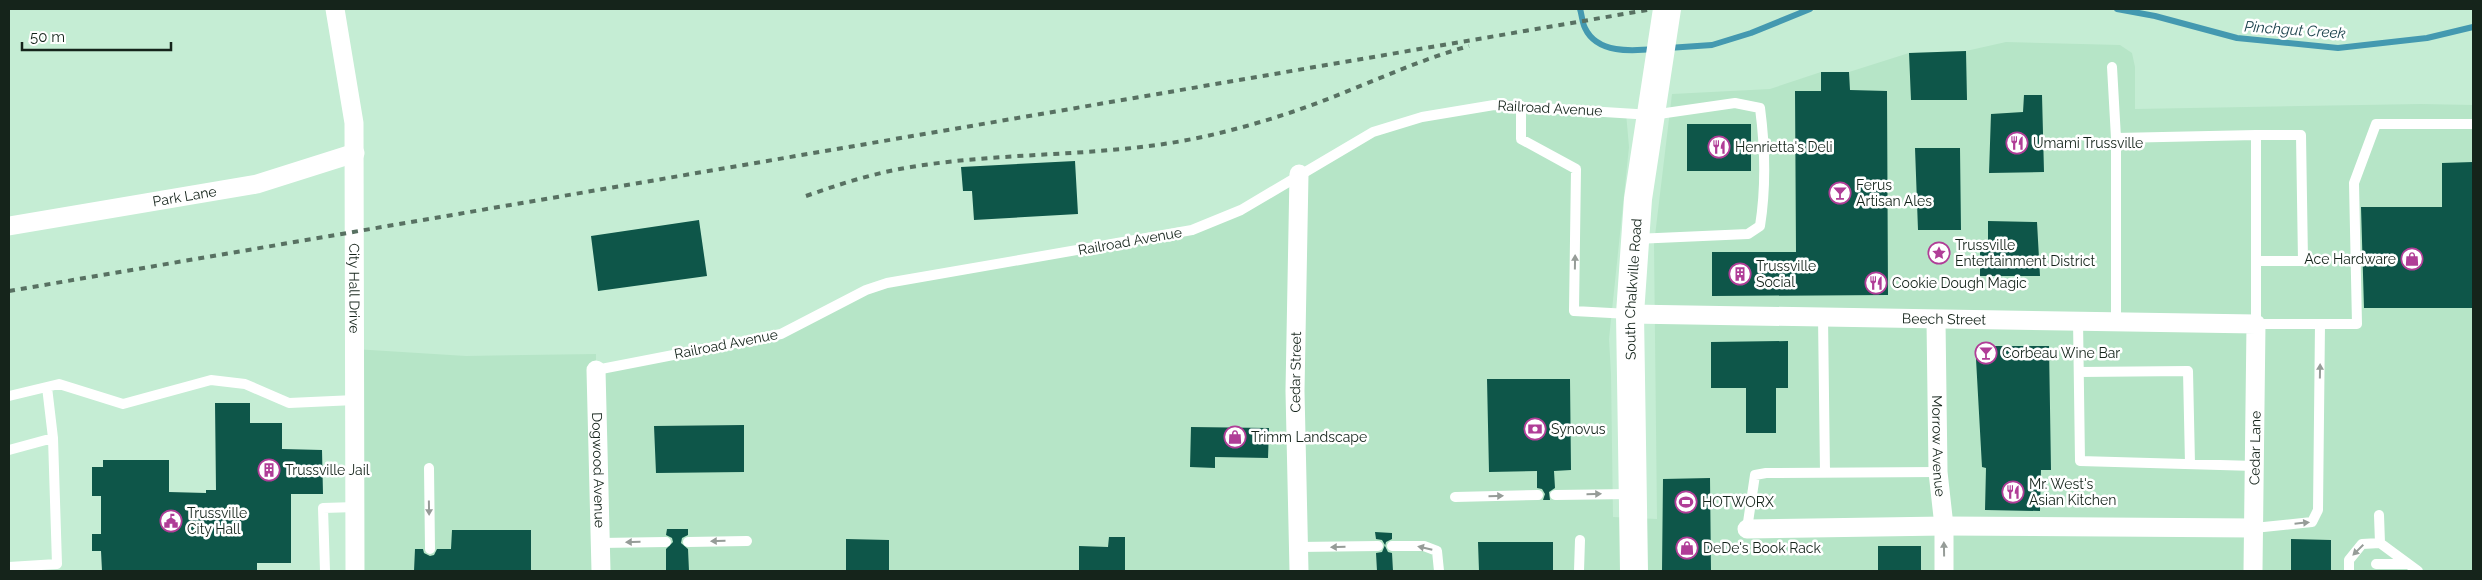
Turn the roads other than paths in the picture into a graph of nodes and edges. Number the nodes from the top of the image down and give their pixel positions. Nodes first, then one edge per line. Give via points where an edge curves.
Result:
1 (335, 9) edge
2 (1665, 20) edge
3 (2112, 67) dead end
4 (1521, 106) junction
5 (1652, 115) junction
6 (2473, 124) edge
7 (2256, 134) junction
8 (2116, 138) junction
9 (354, 153) junction
10 (1299, 174) junction
11 (9, 226) edge
12 (1635, 238) junction
13 (2256, 261) junction
14 (1630, 314) junction
15 (1823, 317) junction
16 (1936, 320) junction
17 (2078, 320) junction
18 (2116, 320) junction
19 (2256, 324) junction
20 (2320, 324) junction
21 (596, 370) joint
22 (2079, 372) junction
23 (47, 387) junction
24 (9, 396) edge
25 (355, 400) junction
26 (53, 438) junction
27 (9, 450) edge
28 (2190, 464) junction
29 (2255, 466) junction
30 (429, 468) dead end
31 (1938, 472) junction
32 (1825, 473) junction
33 (1632, 494) junction
34 (1538, 495) dead end
35 (1555, 495) dead end
36 (1455, 497) dead end
37 (356, 507) junction
38 (2379, 515) dead end
39 (1944, 526) junction
40 (2254, 528) junction
41 (1747, 529) joint
42 (1580, 540) dead end
43 (747, 541) dead end
44 (600, 542) junction
45 (666, 542) dead end
46 (688, 542) dead end
47 (2380, 543) junction
48 (1378, 546) dead end
49 (1392, 546) dead end
50 (1299, 547) junction
51 (430, 549) dead end
52 (2376, 564) dead end
53 (2407, 564) junction
54 (9, 567) edge
55 (325, 571) edge
56 (355, 571) edge
57 (601, 571) edge
58 (1299, 571) edge
59 (1439, 571) edge
60 (1579, 571) edge
61 (1634, 571) edge
62 (1944, 571) edge
63 (2253, 571) edge
64 (2349, 571) edge
65 (2418, 571) edge

1 - 9 street, City Hall Drive via 354,123
2 - 5 main road, South Chalkville Road
3 - 8 lane
4 - 5 lane, Railroad Avenue
4 - 10 lane, Railroad Avenue via 1494,104 1422,117 1373,132
14 -> 4 lane via 1574,310 1576,169 1521,139
5 - 12 main road, South Chalkville Road
5 - 12 lane, Railroad Avenue via 1735,103 1760,108 1764,205 1760,226 1748,234
6 - 20 lane via 2376,124 2354,183 2357,324
7 - 8 lane
7 - 13 lane
7 - 13 lane via 2301,135 2302,261
8 - 18 lane
9 - 11 street, Park Lane via 257,184
9 - 25 street, City Hall Drive
10 - 21 lane, Railroad Avenue via 1241,210 1192,230 887,283 866,290 781,334
10 - 50 street, Cedar Street via 1296,391
12 - 14 main road, South Chalkville Road
13 - 19 lane
14 - 15 street, Beech Street
14 - 33 main road, South Chalkville Road
15 - 16 street, Beech Street
15 - 32 lane
16 - 17 street, Beech Street
16 - 31 street, Morrow Avenue
17 - 18 street, Beech Street
17 - 22 lane
18 - 19 street, Beech Street
19 - 20 lane
19 - 29 street, Cedar Lane
40 -> 20 lane via 2312,522 2318,510
21 - 44 street, Dogwood Avenue
22 - 28 lane via 2080,461
22 - 28 lane via 2188,371
23 - 24 lane
23 - 25 lane via 59,384 122,404 211,380 245,384 290,403
23 - 26 lane
25 - 37 street, City Hall Drive
26 - 27 lane
26 - 54 lane via 57,564
28 - 29 lane
29 - 40 street, Cedar Lane
30 -> 51 lane
31 - 32 lane
31 - 39 street, Morrow Avenue
32 - 41 lane via 1766,472 1755,475
35 -> 33 lane
33 - 61 main road, South Chalkville Road
36 -> 34 lane
37 - 55 lane via 323,508
37 - 56 street, City Hall Drive
38 - 47 lane
39 - 40 street
39 - 41 street
62 -> 39 street, Morrow Avenue
40 - 63 street, Cedar Lane
42 - 60 lane
43 -> 46 lane
45 -> 44 lane
44 - 57 street, Dogwood Avenue
47 - 53 lane
47 -> 64 lane via 2362,544 2349,560
48 -> 50 lane
59 -> 49 lane via 1437,551 1424,546
50 - 58 street, Cedar Street
52 - 53 lane
53 - 65 lane

